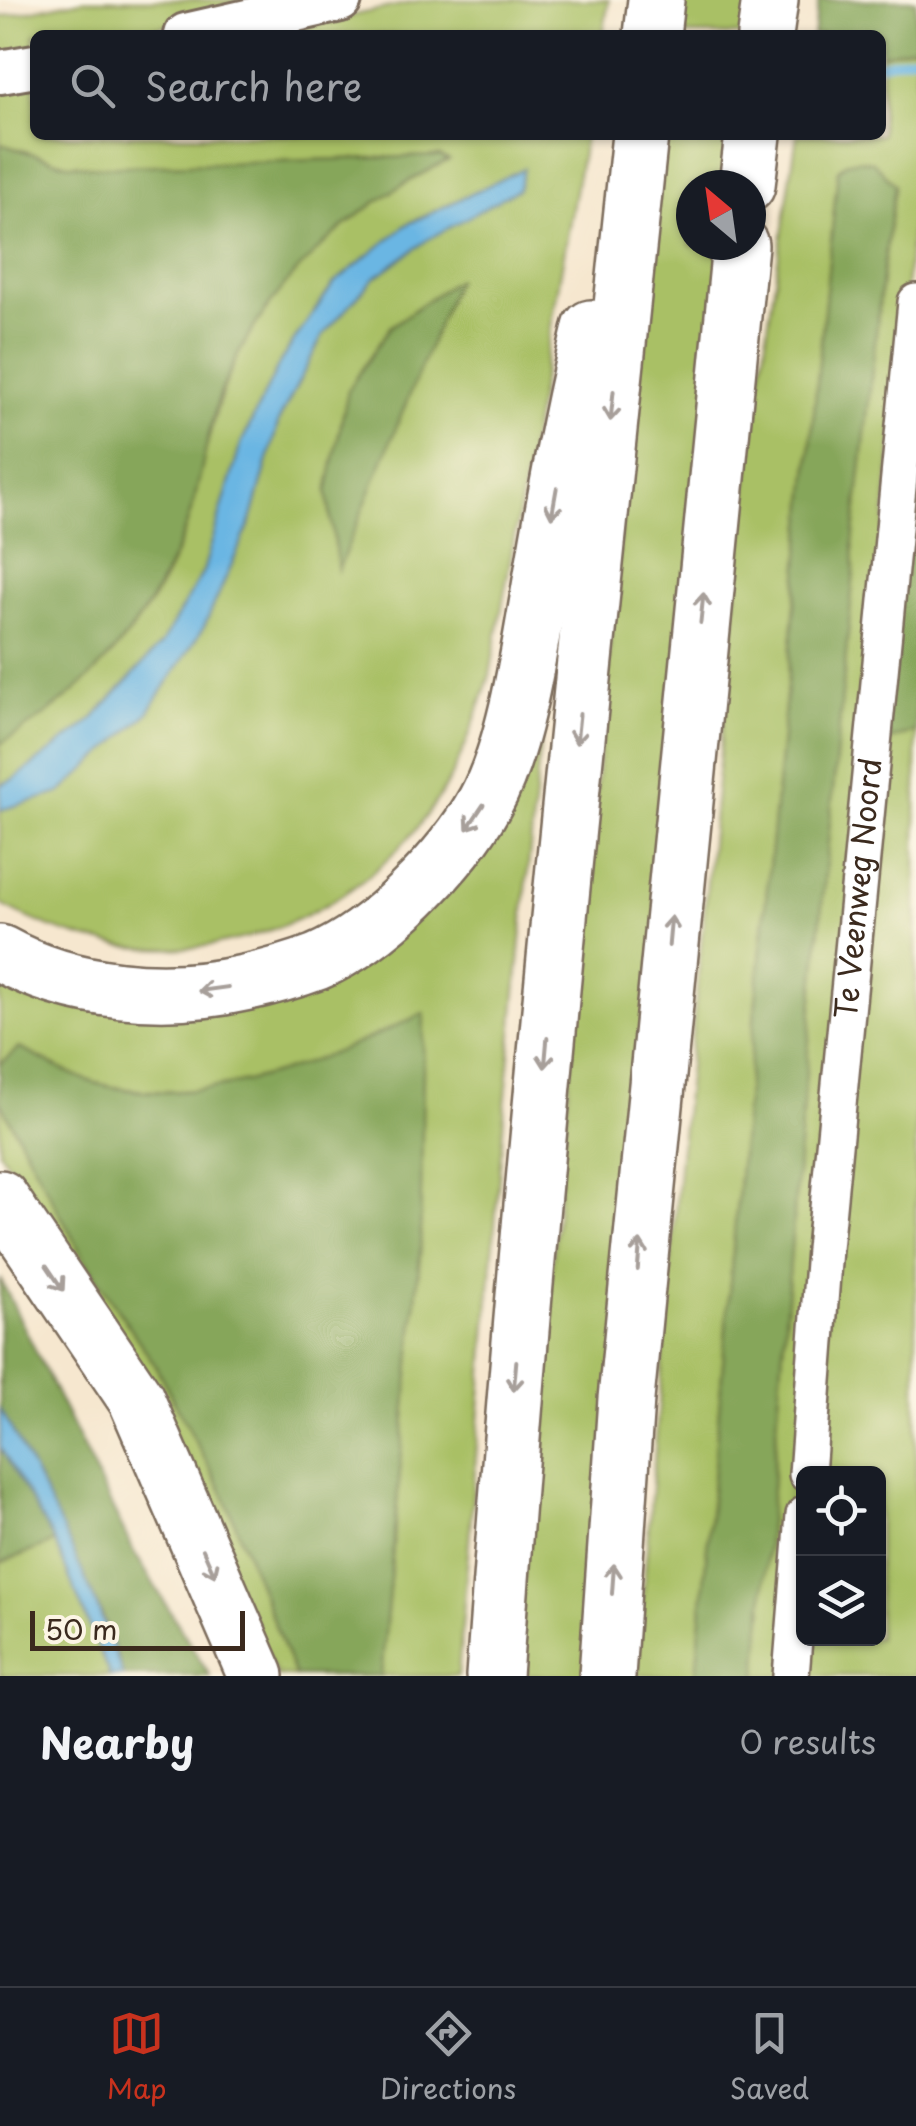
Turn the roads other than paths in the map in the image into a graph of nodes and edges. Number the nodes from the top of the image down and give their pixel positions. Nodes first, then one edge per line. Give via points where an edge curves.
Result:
1 (340, 0) edge
2 (656, 0) edge
3 (770, 0) edge
4 (208, 30) edge
5 (653, 30) edge
6 (766, 30) edge
7 (30, 67) edge
8 (0, 72) edge
9 (637, 140) edge
10 (637, 140) edge
11 (752, 140) edge
12 (749, 170) edge
13 (739, 260) edge
14 (916, 302) edge
15 (0, 953) edge
16 (0, 1198) edge
17 (808, 1466) edge
18 (801, 1556) edge
19 (256, 1676) edge
20 (494, 1676) edge
21 (607, 1676) edge
22 (791, 1676) edge

1 - 4 street
2 - 5 highway
3 - 6 highway
7 - 8 street
9 -> 15 highway via 566,432 527,664 491,787 455,846 419,888 362,934 320,961 270,977 164,993 54,976
10 -> 20 highway via 516,1368
11 - 12 highway
21 -> 13 highway via 626,1398
14 - 17 street, Te Veenweg Noord
16 -> 19 highway via 136,1398
18 - 22 street

